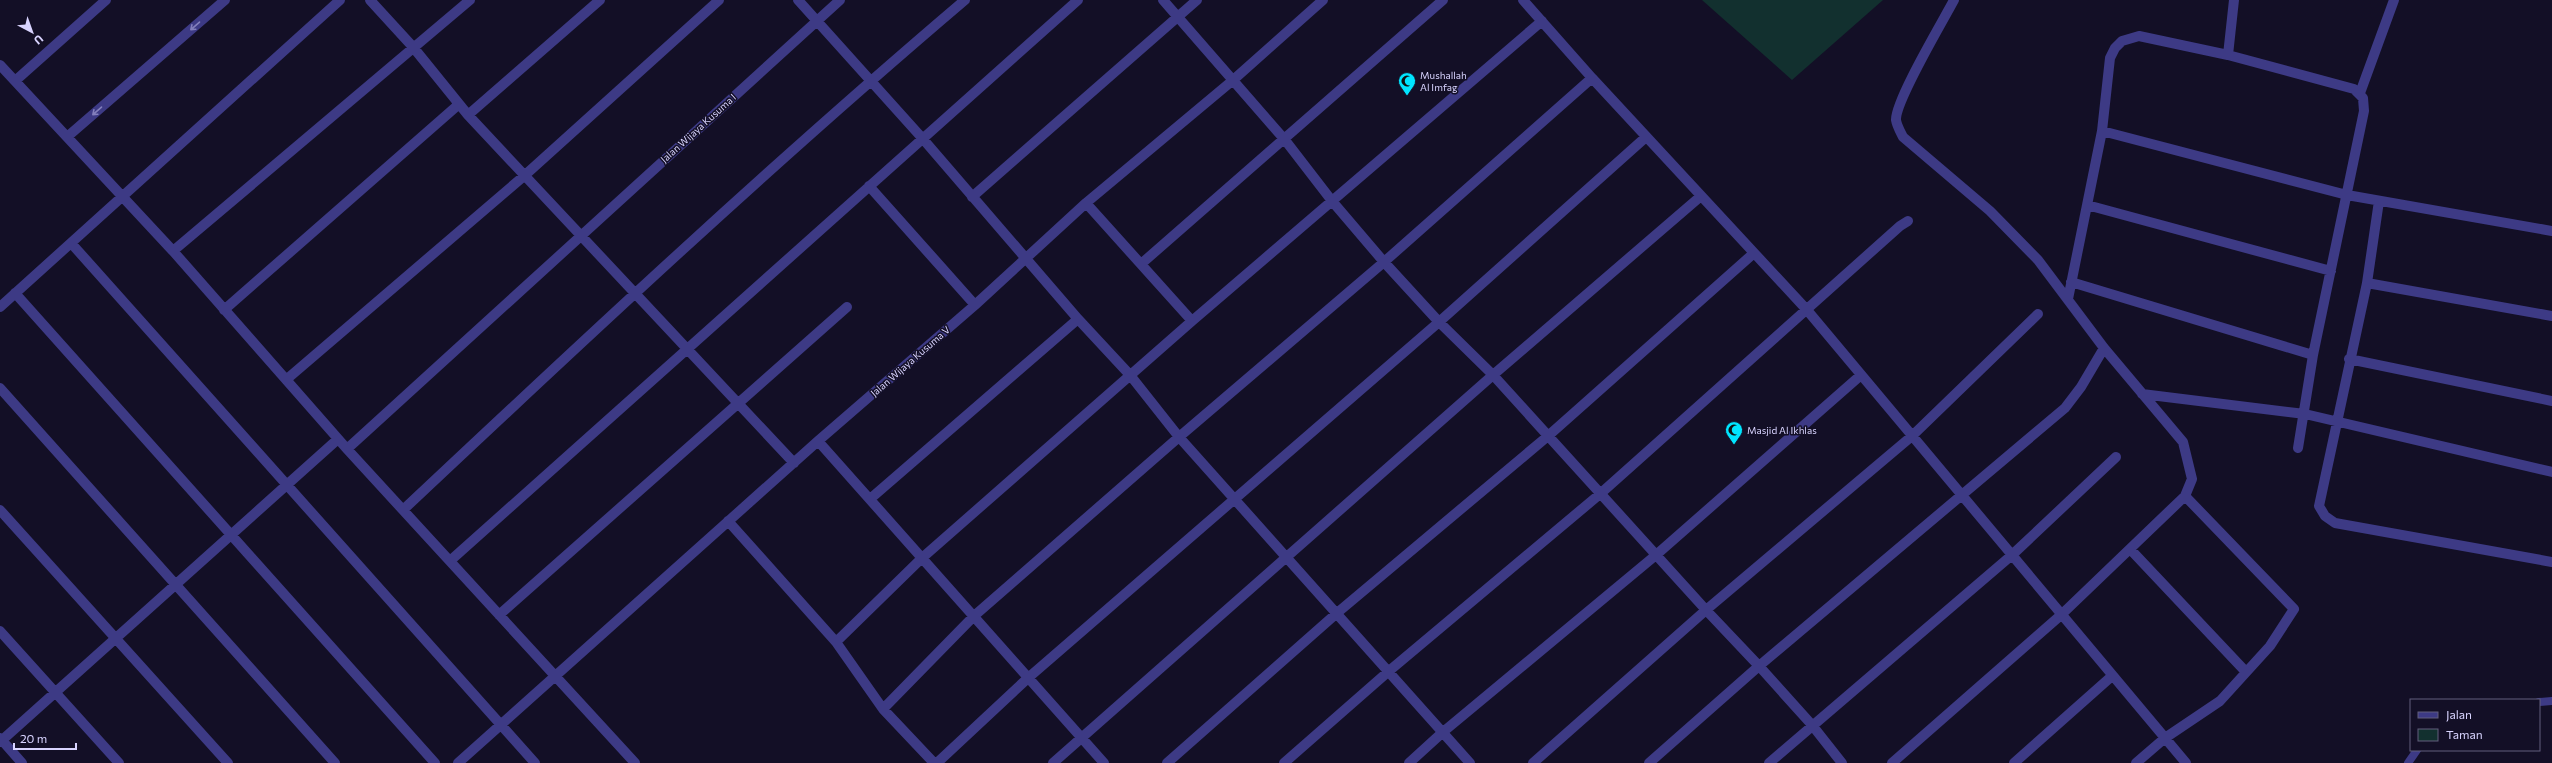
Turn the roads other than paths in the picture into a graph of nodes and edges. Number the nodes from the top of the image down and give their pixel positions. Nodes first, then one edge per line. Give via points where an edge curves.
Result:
1 (106, 0) edge
2 (225, 0) edge
3 (340, 0) edge
4 (370, 0) edge
5 (470, 0) edge
6 (600, 0) edge
7 (719, 0) edge
8 (798, 0) edge
9 (840, 0) edge
10 (965, 0) edge
11 (1078, 0) edge
12 (1163, 0) edge
13 (1197, 0) edge
14 (1323, 0) edge
15 (1443, 0) edge
16 (1522, 0) edge
17 (1954, 0) edge
18 (2234, 0) edge
19 (2394, 0) edge
20 (1178, 17) junction
21 (817, 20) junction
22 (1542, 21) junction
23 (413, 47) junction
24 (2228, 55) junction
25 (0, 65) edge
26 (1592, 78) junction
27 (15, 81) junction
28 (870, 81) junction
29 (1232, 81) junction
30 (2360, 93) junction
31 (458, 105) junction
32 (468, 115) junction
33 (2102, 131) junction
34 (1646, 136) junction
35 (67, 137) junction
36 (923, 139) junction
37 (1284, 140) junction
38 (524, 176) junction
39 (869, 186) junction
40 (2347, 195) junction
41 (123, 196) junction
42 (1701, 196) junction
43 (972, 197) junction
44 (1332, 201) junction
45 (2379, 201) junction
46 (1086, 203) junction
47 (2087, 205) junction
48 (1908, 221) dead end
49 (2552, 231) edge
50 (580, 237) junction
51 (71, 243) junction
52 (174, 251) junction
53 (1754, 253) junction
54 (1025, 257) junction
55 (1384, 262) junction
56 (1141, 264) junction
57 (2331, 271) junction
58 (2071, 282) junction
59 (2367, 283) junction
60 (15, 293) junction
61 (634, 294) junction
62 (2068, 298) junction
63 (975, 305) junction
64 (0, 306) edge
65 (847, 307) dead end
66 (224, 310) junction
67 (1808, 310) junction
68 (2038, 314) dead end
69 (2552, 316) edge
70 (1078, 319) junction
71 (1192, 321) junction
72 (1439, 322) junction
73 (2104, 348) junction
74 (687, 350) junction
75 (2313, 355) junction
76 (2349, 359) junction
77 (1130, 375) junction
78 (1493, 375) junction
79 (1861, 375) junction
80 (287, 379) junction
81 (0, 388) edge
82 (2142, 394) junction
83 (2552, 401) edge
84 (738, 404) junction
85 (2305, 414) junction
86 (2337, 423) junction
87 (1548, 436) junction
88 (1912, 436) junction
89 (1179, 437) junction
90 (338, 439) junction
91 (818, 441) junction
92 (2298, 448) dead end
93 (347, 450) junction
94 (2116, 457) dead end
95 (794, 463) junction
96 (2552, 472) edge
97 (287, 485) junction
98 (1600, 494) junction
99 (1963, 495) junction
100 (2185, 496) junction
101 (1234, 498) junction
102 (870, 500) junction
103 (0, 510) edge
104 (403, 510) junction
105 (728, 521) junction
106 (231, 535) junction
107 (2130, 549) junction
108 (2012, 554) junction
109 (1656, 555) junction
110 (1286, 556) junction
111 (922, 558) junction
112 (451, 560) junction
113 (2552, 562) edge
114 (176, 584) junction
115 (1706, 610) junction
116 (1337, 613) junction
117 (2061, 615) junction
118 (499, 616) junction
119 (974, 616) junction
120 (0, 631) edge
121 (116, 638) junction
122 (836, 642) junction
123 (1759, 666) junction
124 (1389, 671) junction
125 (2246, 672) junction
126 (2112, 676) junction
127 (554, 677) junction
128 (1028, 678) junction
129 (56, 692) junction
130 (2552, 701) edge
131 (2540, 702) edge
132 (883, 709) junction
133 (501, 724) junction
134 (1812, 726) junction
135 (1443, 732) junction
136 (1081, 737) junction
137 (2165, 738) junction
138 (0, 740) edge
139 (2416, 751) edge
140 (22, 763) edge
141 (119, 763) edge
142 (228, 763) edge
143 (335, 763) edge
144 (436, 763) edge
145 (458, 763) edge
146 (535, 763) edge
147 (635, 763) edge
148 (935, 763) edge
149 (1053, 763) edge
150 (1104, 763) edge
151 (1167, 763) edge
152 (1284, 763) edge
153 (1409, 763) edge
154 (1470, 763) edge
155 (1533, 763) edge
156 (1649, 763) edge
157 (1769, 763) edge
158 (1842, 763) edge
159 (1892, 763) edge
160 (2014, 763) edge
161 (2136, 763) edge
162 (2186, 763) edge
163 (2408, 763) edge

1 - 27 street
2 -> 35 street
3 - 41 street
4 - 23 street
5 - 23 street
6 - 32 street
7 - 38 street
8 - 21 street
9 - 21 street, Jalan Wijaya Kusuma I
10 - 28 street
11 - 36 street
12 - 20 street
13 - 20 street
14 - 29 street, Jalan Wijaya Kusuma V
15 - 37 street
16 - 22 street
17 - 62 street via 1901,101 1896,120 1898,128 1903,137 1990,210
18 - 24 street
19 - 30 street
20 - 29 street
20 - 43 street
21 - 28 street
21 - 50 street, Jalan Wijaya Kusuma I
22 - 26 street
22 - 44 street
23 - 31 street
23 - 52 street
24 - 30 street via 2344,85
24 - 33 street via 2139,36 2122,41 2110,58
25 - 27 street
26 - 34 street
26 - 55 street
27 - 35 street
28 - 36 street
28 - 61 street
29 - 37 street
29 - 46 street, Jalan Wijaya Kusuma V
30 - 40 street via 2365,104
31 - 32 street
31 - 66 street
32 - 38 street
33 - 40 street
33 - 47 street
34 - 42 street
34 - 72 street
35 - 41 street
36 - 39 street
36 - 43 street
37 - 44 street
37 - 56 street
38 - 50 street
38 - 80 street
39 - 63 street
39 - 74 street
40 - 45 street
40 - 57 street
41 - 51 street
41 - 52 street
42 - 53 street
42 - 78 street
43 - 54 street
44 - 55 street
44 - 71 street
45 - 49 street
45 - 59 street
46 - 54 street, Jalan Wijaya Kusuma V
46 - 56 street
47 - 57 street
47 - 58 street
48 - 67 street
50 - 61 street
50 - 93 street, Jalan Wijaya Kusuma I
51 - 60 street
51 - 97 street
52 - 66 street
53 - 67 street
53 - 87 street
54 - 63 street, Jalan Wijaya Kusuma V
54 - 70 street
55 - 72 street
55 - 89 street
56 - 71 street
57 - 75 street
58 - 62 street
58 - 75 street
59 - 69 street
59 - 76 street
60 - 64 street
60 - 106 street
61 - 74 street
61 - 104 street
62 - 73 street
63 - 91 street, Jalan Wijaya Kusuma V
65 - 84 street
66 - 80 street
67 - 79 street
67 - 98 street
68 - 88 street
70 - 77 street
70 - 102 street
71 - 77 street
72 - 78 street
72 - 101 street
73 - 82 street
73 - 99 street via 2065,408
74 - 84 street
74 - 112 street
75 - 85 street
76 - 83 street
76 - 86 street
77 - 89 street
77 - 111 street
78 - 87 street
78 - 110 street
79 - 88 street
79 - 109 street
80 - 90 street
81 - 114 street
82 - 85 street
82 - 100 street via 2185,447 2192,479
84 - 95 street
84 - 118 street
85 - 86 street
85 - 92 street
86 - 96 street
86 - 113 street via 2319,506 2328,519
87 - 98 street
87 - 116 street
88 - 99 street
88 - 115 street
89 - 101 street
89 - 119 street
90 - 93 street
90 - 97 street
91 - 95 street, Jalan Wijaya Kusuma V
91 - 102 street
93 - 104 street
94 - 108 street
95 - 105 street, Jalan Wijaya Kusuma V
97 - 106 street
97 - 133 street
98 - 109 street
98 - 124 street
99 - 108 street
99 - 123 street
100 - 107 street
100 - 125 street via 2294,609 2274,640
101 - 110 street
101 - 128 street
102 - 111 street
103 - 121 street
104 - 112 street
105 - 122 street
105 - 127 street, Jalan Wijaya Kusuma V
106 - 114 street
106 - 144 street
107 - 117 street
107 - 125 street
108 - 117 street
108 - 134 street
109 - 115 street
109 - 135 street
110 - 116 street
110 - 136 street
111 - 119 street
111 - 122 street
112 - 118 street
114 - 121 street
114 - 143 street
115 - 123 street
115 - 155 street
116 - 124 street
116 - 151 street
117 - 126 street
117 - 159 street
118 - 127 street
119 - 128 street
119 - 132 street
120 - 129 street
121 - 129 street
121 - 142 street
122 - 132 street
123 - 134 street
123 - 156 street
124 - 135 street
124 - 152 street
125 - 137 street via 2220,701
126 - 137 street
126 - 160 street
127 - 133 street, Jalan Wijaya Kusuma V
127 - 147 street
128 - 136 street
128 - 148 street
129 - 138 street
129 - 141 street
130 - 131 lane
132 - 148 street
133 - 145 street, Jalan Wijaya Kusuma V
133 - 146 street
134 - 157 street
134 - 158 street
135 - 153 street
135 - 154 street
136 - 149 street
136 - 150 street
137 - 161 street
137 - 162 street
138 - 140 street
139 - 163 lane

